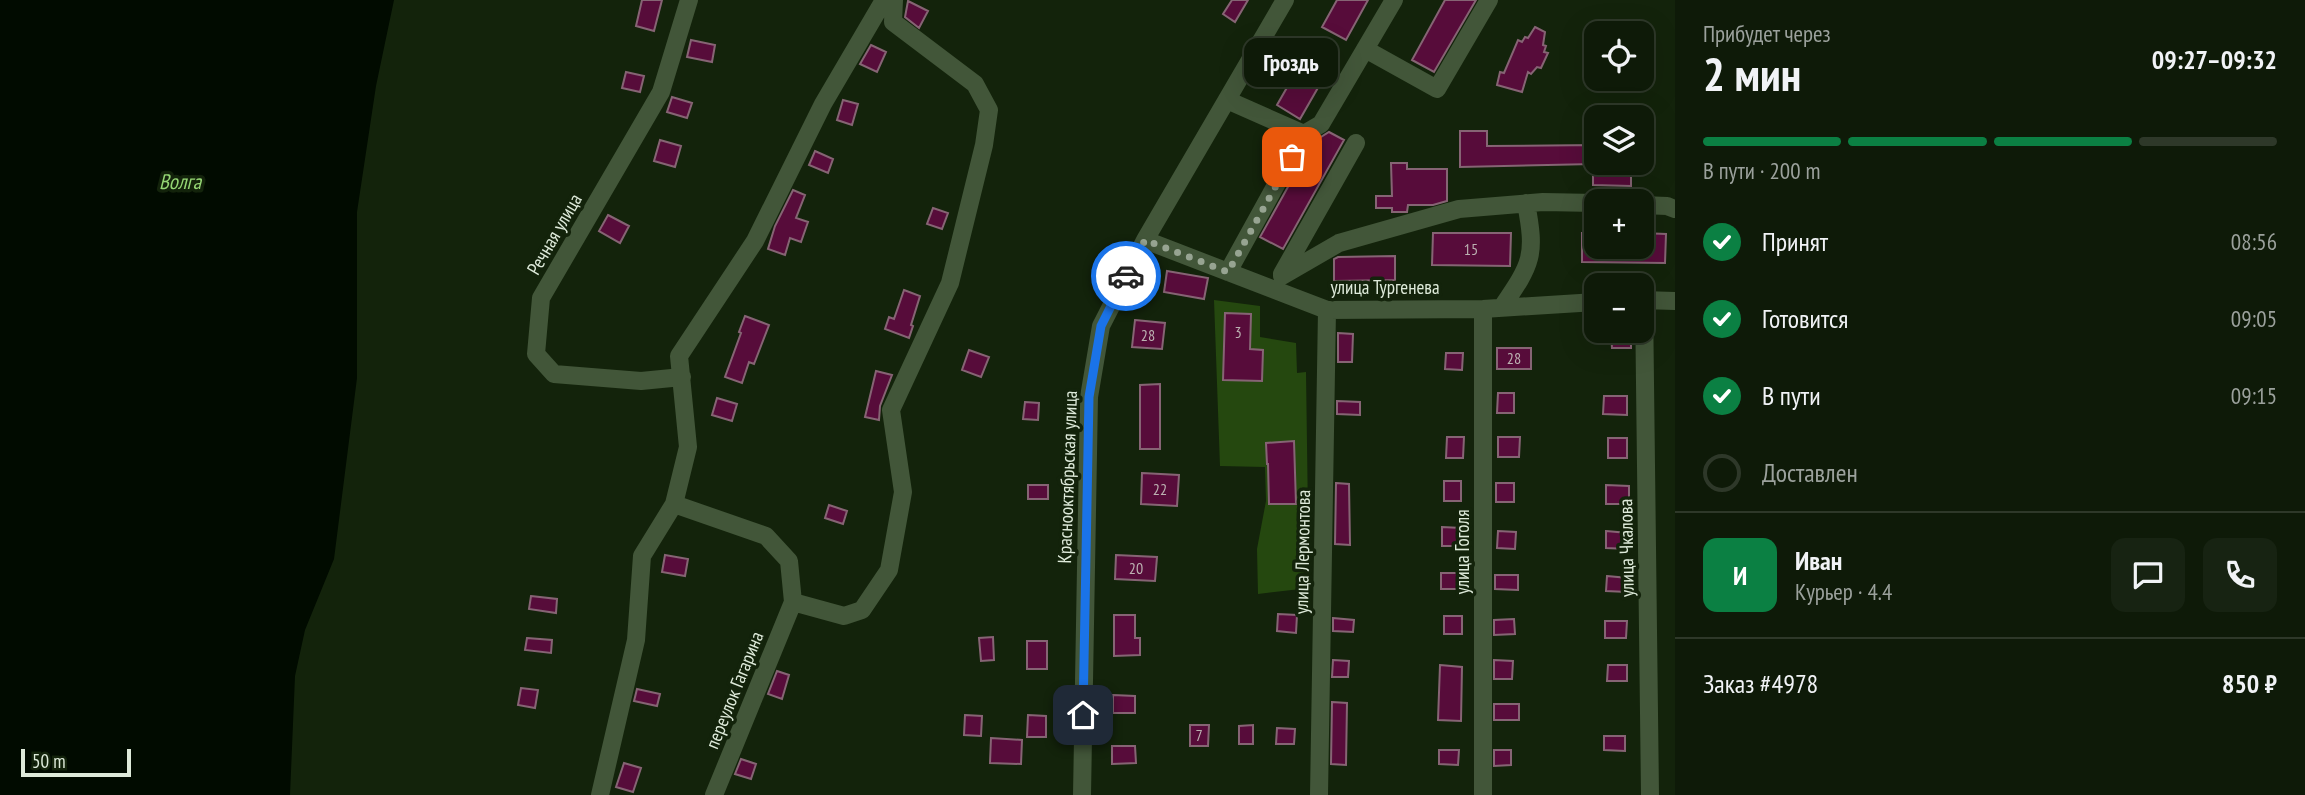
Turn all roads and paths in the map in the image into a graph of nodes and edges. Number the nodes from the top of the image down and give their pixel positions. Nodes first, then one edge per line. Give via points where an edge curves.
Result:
1 (688, 0) edge
2 (884, 0) edge
3 (894, 0) edge
4 (1285, 0) edge
5 (1394, 0) edge
6 (1489, 0) edge
7 (1365, 49) junction
8 (1227, 100) junction
9 (1304, 134) junction
10 (1356, 143) dead end
11 (1527, 203) junction
12 (1584, 204) edge
13 (1654, 205) edge
14 (1675, 209) edge
15 (1145, 240) junction
16 (1228, 272) junction
17 (1278, 283) junction
18 (1654, 300) edge
19 (1675, 300) edge
20 (1584, 304) edge
21 (1502, 307) junction
22 (1483, 309) junction
23 (1328, 310) junction
24 (1644, 343) edge
25 (681, 377) junction
26 (674, 504) junction
27 (793, 602) junction
28 (600, 795) edge
29 (714, 795) edge
30 (1082, 795) edge
31 (1319, 795) edge
32 (1483, 795) edge
33 (1650, 795) edge

1 - 25 street, Речная улица via 662,92 541,298 536,354 554,374 641,381
2 - 25 street via 823,104 755,241 679,356
3 - 27 street via 893,22 975,84 989,110 984,145 950,284 891,410 903,492 889,570 862,610 844,616
4 - 8 street, Краснооктябрьская улица
5 - 7 street
6 - 7 street via 1437,89
7 - 9 street via 1321,124
8 - 9 street
8 - 15 street, Краснооктябрьская улица
9 - 16 street
10 - 17 street
11 - 12 street
11 - 17 street via 1459,209 1339,243
11 - 21 street via 1533,239 1526,271
13 - 14 street
15 - 16 street, улица Тургенева
15 - 30 street, Краснооктябрьская улица via 1101,326 1089,397
16 - 17 street, улица Тургенева
17 - 23 street, улица Тургенева
18 - 19 street
20 - 21 street, улица Тургенева
21 - 22 street, улица Тургенева
22 - 23 street, улица Тургенева
22 - 32 street, улица Гоголя
23 - 31 street, улица Лермонтова
24 - 33 street, улица Чкалова
25 - 26 street via 688,447
26 - 27 street via 766,536 789,561
26 - 28 street via 642,556 636,640
27 - 29 street, переулок Гагарина

